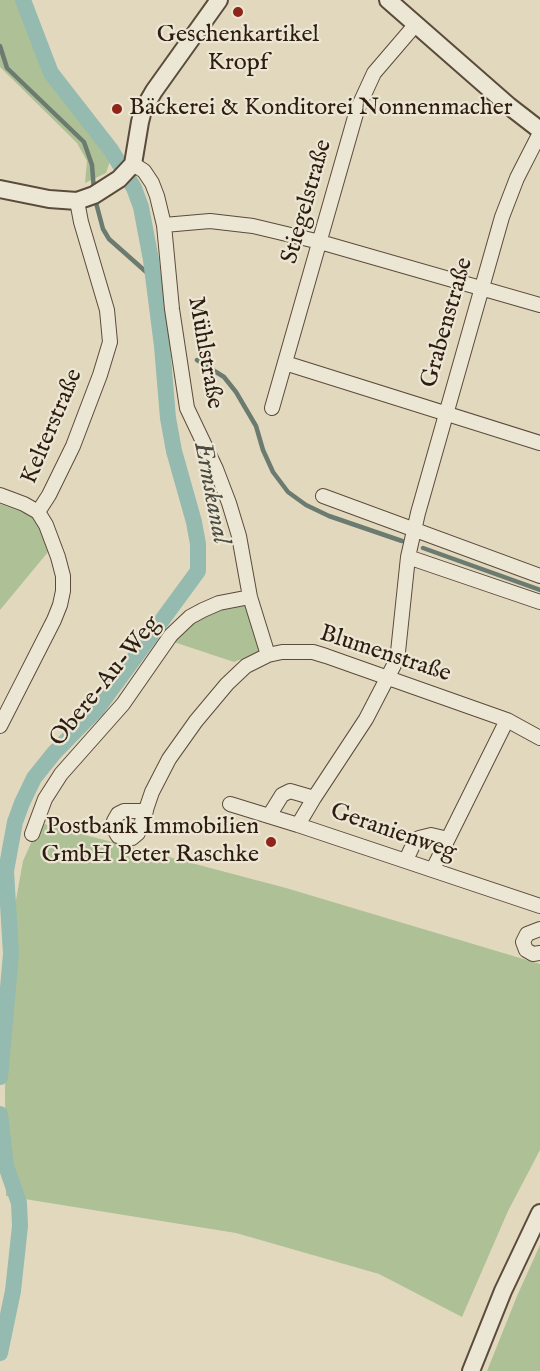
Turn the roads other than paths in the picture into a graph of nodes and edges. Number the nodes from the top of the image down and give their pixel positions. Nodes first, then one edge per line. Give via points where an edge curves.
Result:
1 (219, 0) edge
2 (388, 0) edge
3 (416, 24) junction
4 (540, 132) edge
5 (133, 164) junction
6 (0, 189) edge
7 (82, 200) junction
8 (164, 225) junction
9 (320, 242) junction
10 (481, 289) junction
11 (540, 305) edge
12 (285, 363) junction
13 (272, 408) dead end
14 (446, 413) junction
15 (540, 443) edge
16 (0, 495) edge
17 (323, 496) dead end
18 (38, 512) junction
19 (413, 530) junction
20 (408, 557) junction
21 (540, 576) edge
22 (250, 597) junction
23 (540, 602) edge
24 (268, 655) junction
25 (388, 677) junction
26 (507, 720) junction
27 (0, 726) edge
28 (540, 738) edge
29 (314, 798) junction
30 (230, 804) dead end
31 (146, 811) dead end
32 (269, 816) junction
33 (298, 825) junction
34 (32, 834) dead end
35 (448, 839) junction
36 (406, 860) junction
37 (433, 869) junction
38 (540, 906) edge
39 (540, 929) edge
40 (540, 953) edge
41 (540, 1214) edge
42 (471, 1371) edge

1 - 5 street via 154,91 140,122
2 - 3 street
3 - 4 street
3 - 9 street, Stiegelstraße via 365,89
4 - 10 street, Grabenstraße via 509,195
5 - 7 street via 113,184
5 - 8 street, Mühlstraße via 152,183
6 - 7 street via 49,199
7 - 18 street, Kelterstraße via 81,222 107,310 110,342 77,437
8 - 9 street via 222,221
8 - 22 street, Mühlstraße via 187,408 229,503
9 - 10 street
9 - 12 street, Stiegelstraße
10 - 11 street
10 - 14 street, Grabenstraße
12 - 13 street, Stiegelstraße
12 - 14 street
14 - 15 street
14 - 19 street, Grabenstraße
16 - 18 street
17 - 19 street
18 - 27 street, Kelterstraße via 58,557 63,576 62,598
19 - 20 street, Grabenstraße
19 - 21 street
20 - 23 street
20 - 25 street, Grabenstraße via 398,652
22 - 24 street, Mühlstraße
22 - 34 street, Obere-Au-Weg via 203,610 171,635 123,704 61,774 45,799
24 - 25 street, Blumenstraße via 313,652
24 - 31 street, Blumenstraße via 238,673 196,721 157,780
25 - 26 street, Blumenstraße
25 - 29 street, Grabenstraße via 361,728
26 - 28 street, Blumenstraße
26 - 35 street
29 - 32 street via 290,791 282,795
29 - 33 street, Grabenstraße
30 - 32 street, Geranienweg
32 - 33 street, Geranienweg
33 - 36 street, Geranienweg
35 - 36 street via 431,835 419,838
35 - 37 street
36 - 37 street, Geranienweg
37 - 38 street, Geranienweg
39 - 40 street via 527,934 523,942 526,950
41 - 42 street

